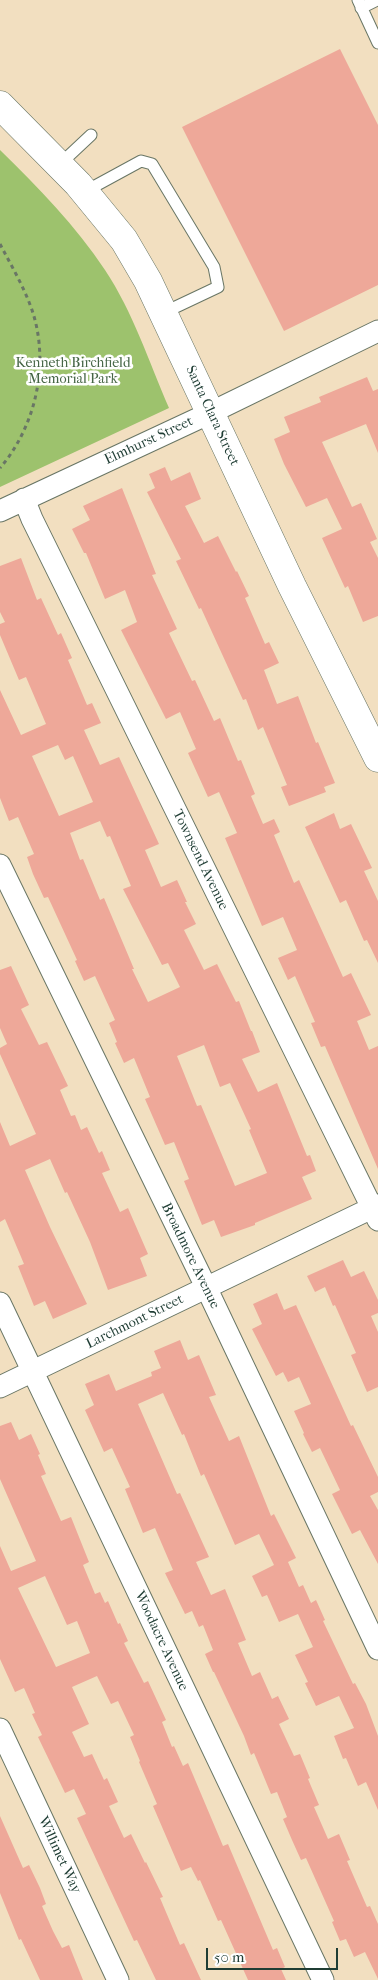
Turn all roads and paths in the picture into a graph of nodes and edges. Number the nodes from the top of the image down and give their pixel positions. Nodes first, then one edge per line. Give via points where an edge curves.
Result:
1 (377, 0) edge
2 (360, 4) edge
3 (378, 43) edge
4 (0, 104) edge
5 (91, 135) dead end
6 (59, 165) junction
7 (84, 192) junction
8 (0, 244) edge
9 (163, 313) junction
10 (378, 331) edge
11 (210, 413) junction
12 (0, 468) edge
13 (24, 499) junction
14 (0, 510) edge
15 (378, 758) edge
16 (0, 865) edge
17 (376, 1211) edge
18 (206, 1287) junction
19 (0, 1302) edge
20 (32, 1371) junction
21 (0, 1387) edge
22 (378, 1649) edge
23 (0, 1729) edge
24 (118, 1980) edge
25 (323, 1980) edge

1 - 2 lane
2 - 3 lane
4 - 6 main road, Santa Clara Street
5 - 6 lane
6 - 7 main road, Santa Clara Street
7 - 9 main road, Santa Clara Street via 124,240
7 - 9 lane via 142,161 152,164 214,267 218,288
8 - 12 path via 32,309 40,368 34,404 19,440
9 - 11 main road, Santa Clara Street
10 - 11 street, Elmhurst Street
11 - 13 street, Elmhurst Street
11 - 15 main road, Santa Clara Street
13 - 14 street, Elmhurst Street
13 - 17 street, Townsend Avenue
16 - 18 street, Broadmore Avenue
17 - 18 street, Larchmont Street
18 - 20 street, Larchmont Street
18 - 22 street, Broadmore Avenue
19 - 20 street, Woodacre Avenue
20 - 21 street, Larchmont Street
20 - 25 street, Woodacre Avenue
23 - 24 street, Willimet Way

